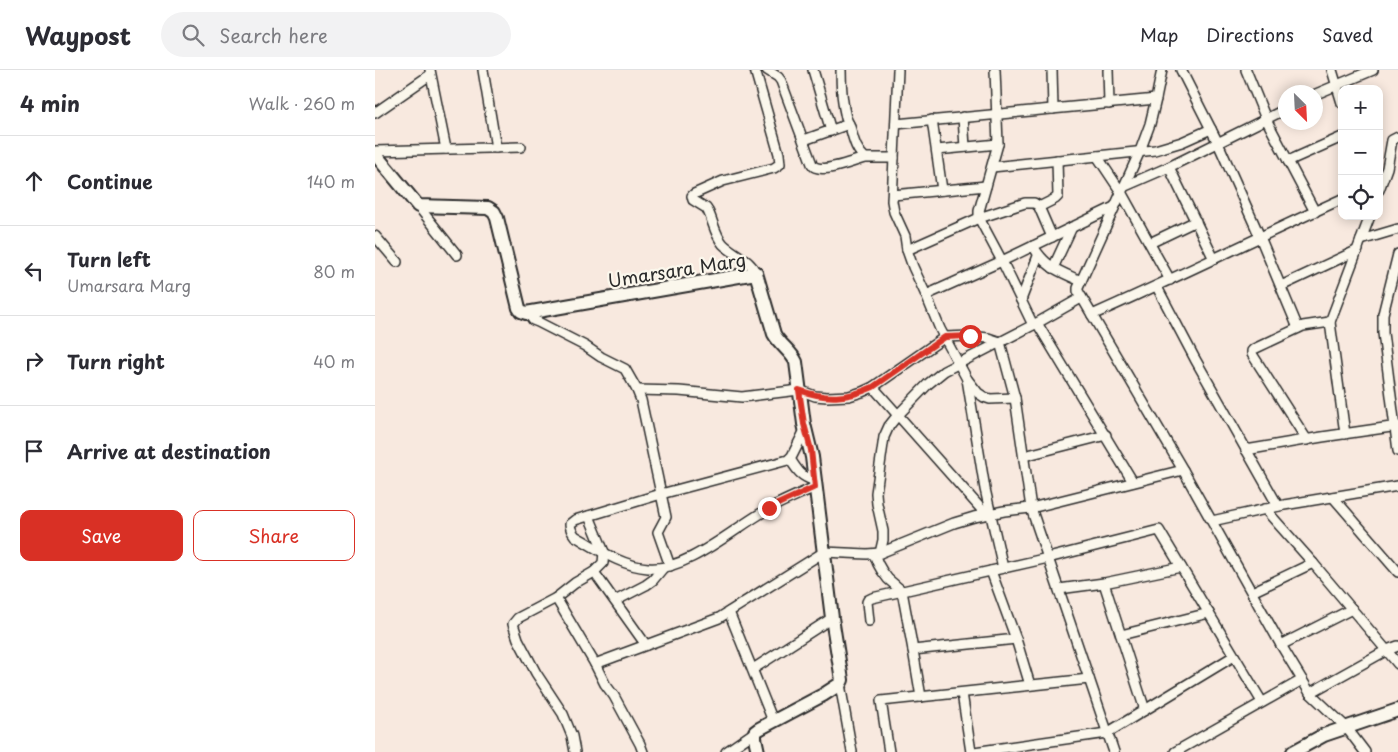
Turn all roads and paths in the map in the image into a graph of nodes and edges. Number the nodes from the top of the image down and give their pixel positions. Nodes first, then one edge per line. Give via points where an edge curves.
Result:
1 (483, 70) edge
2 (755, 70) edge
3 (767, 70) edge
4 (813, 70) edge
5 (841, 70) edge
6 (898, 70) edge
7 (995, 70) edge
8 (1052, 70) edge
9 (1108, 70) edge
10 (1162, 70) edge
11 (1181, 70) edge
12 (1246, 70) edge
13 (1332, 70) edge
14 (1373, 70) edge
15 (428, 73) edge
16 (1336, 85) junction
17 (1323, 91) edge
18 (1338, 91) edge
19 (1156, 99) junction
20 (1109, 104) junction
21 (1053, 109) junction
22 (1278, 112) edge
23 (375, 113) edge
24 (997, 114) junction
25 (963, 118) junction
26 (1266, 118) junction
27 (933, 120) junction
28 (849, 124) junction
29 (896, 124) junction
30 (1211, 129) junction
31 (831, 131) junction
32 (1398, 137) edge
33 (1338, 139) edge
34 (804, 140) junction
35 (1218, 143) junction
36 (998, 144) junction
37 (521, 147) dead end
38 (965, 147) junction
39 (495, 148) junction
40 (446, 149) junction
41 (937, 150) junction
42 (1140, 151) junction
43 (375, 152) edge
44 (1097, 156) junction
45 (865, 158) junction
46 (895, 158) junction
47 (1057, 160) junction
48 (1288, 160) junction
49 (992, 167) junction
50 (1169, 167) junction
51 (1383, 177) edge
52 (986, 186) junction
53 (941, 190) junction
54 (1123, 190) junction
55 (893, 195) junction
56 (1338, 201) edge
57 (418, 206) junction
58 (1039, 206) junction
59 (1115, 207) junction
60 (1315, 212) junction
61 (979, 218) junction
62 (1368, 220) edge
63 (1196, 221) junction
64 (1072, 227) junction
65 (1398, 229) edge
66 (375, 236) edge
67 (1052, 237) junction
68 (1260, 237) junction
69 (1361, 240) junction
70 (1150, 243) junction
71 (1033, 246) junction
72 (907, 250) junction
73 (1358, 250) junction
74 (1398, 254) edge
75 (457, 255) dead end
76 (1039, 256) junction
77 (1214, 259) junction
78 (1002, 261) junction
79 (397, 262) dead end
80 (1053, 268) junction
81 (756, 273) junction
82 (1170, 280) junction
83 (1081, 281) junction
84 (1281, 286) junction
85 (1157, 287) junction
86 (927, 295) junction
87 (1081, 298) junction
88 (1021, 300) junction
89 (527, 313) junction
90 (1092, 315) junction
91 (1330, 322) junction
92 (1035, 324) junction
93 (1298, 328) junction
94 (945, 337) junction
95 (1001, 342) junction
96 (959, 363) junction
97 (967, 379) junction
98 (873, 387) junction
99 (637, 390) junction
100 (799, 390) junction
101 (1015, 398) junction
102 (897, 416) junction
103 (1397, 427) edge
104 (805, 430) junction
105 (1345, 434) junction
106 (1106, 435) junction
107 (1307, 440) junction
108 (1246, 450) junction
109 (1398, 451) edge
110 (1024, 456) junction
111 (790, 459) junction
112 (1183, 470) junction
113 (1133, 482) junction
114 (815, 484) junction
115 (1398, 486) edge
116 (661, 494) junction
117 (1333, 497) junction
118 (1278, 506) junction
119 (1031, 508) junction
120 (1265, 509) junction
121 (987, 515) junction
122 (589, 516) junction
123 (1212, 521) junction
124 (604, 552) junction
125 (824, 552) junction
126 (877, 554) junction
127 (1048, 558) junction
128 (1313, 563) junction
129 (667, 567) junction
130 (1181, 567) junction
131 (1003, 568) junction
132 (991, 571) junction
133 (594, 572) junction
134 (1398, 572) edge
135 (1104, 583) junction
136 (1059, 589) junction
137 (902, 591) junction
138 (1251, 592) junction
139 (556, 598) junction
140 (615, 601) junction
141 (1352, 609) junction
142 (729, 612) junction
143 (1209, 613) junction
144 (832, 618) junction
145 (869, 621) dead end
146 (1121, 635) junction
147 (1016, 639) junction
148 (646, 645) junction
149 (1281, 645) junction
150 (1398, 646) edge
151 (913, 650) junction
152 (1387, 650) junction
153 (1234, 656) junction
154 (595, 664) junction
155 (1398, 664) edge
156 (753, 670) junction
157 (1089, 679) junction
158 (1302, 680) junction
159 (841, 684) junction
160 (1031, 685) junction
161 (962, 692) junction
162 (1310, 693) junction
163 (921, 697) junction
164 (1262, 702) junction
165 (1145, 710) junction
166 (1398, 710) edge
167 (773, 721) junction
168 (1346, 727) junction
169 (755, 732) junction
170 (1107, 733) junction
171 (575, 752) edge
172 (643, 752) edge
173 (725, 752) edge
174 (758, 752) edge
175 (852, 752) edge
176 (889, 752) edge
177 (973, 752) edge
178 (1114, 752) edge
179 (1175, 752) edge
180 (1293, 752) edge
181 (1365, 752) edge

1 - 39 street
2 - 81 street via 780,164 723,181 694,194 693,198 709,210 722,243 751,264
3 - 34 street via 781,81
4 - 31 street
5 - 28 street via 843,104
6 - 29 street
7 - 24 street
8 - 21 street
9 - 20 street
10 - 19 street
11 - 30 street
12 - 26 street
13 - 16 street
14 - 16 street
15 - 23 street
15 - 40 street
16 - 17 street
16 - 18 street
19 - 20 street
19 - 42 street
20 - 21 street
21 - 24 street
22 - 26 street
24 - 25 street
24 - 36 street
25 - 27 street
25 - 38 street
26 - 35 street
26 - 48 street
27 - 29 street
27 - 41 street
28 - 31 street
28 - 45 street via 856,148
29 - 46 street
30 - 35 street
30 - 42 street via 1155,150
31 - 34 street
32 - 51 street via 1392,140
33 - 48 street
34 - 45 street via 815,168
35 - 50 street
35 - 68 street
36 - 38 street
36 - 49 street
37 - 39 street
38 - 41 street
39 - 40 street
40 - 43 street
41 - 53 street
42 - 44 street
42 - 54 street
43 - 57 street
44 - 47 street
44 - 54 street
45 - 46 street
46 - 55 street
47 - 49 street
47 - 58 street via 1058,196
48 - 60 street
49 - 52 street
50 - 54 street
50 - 63 street
52 - 53 street
52 - 61 street
53 - 55 street
54 - 59 street
54 - 70 street
55 - 72 street via 894,212 905,236
56 - 60 street
57 - 75 street
57 - 89 street via 491,209 497,218 519,308
58 - 61 street via 1025,203
58 - 67 street
59 - 64 street
59 - 83 street
60 - 68 street
61 - 72 street
61 - 78 street
62 - 69 street
63 - 70 street
63 - 77 street
64 - 67 street
64 - 80 street
65 - 69 street
66 - 79 street
67 - 71 street
68 - 77 street
68 - 84 street
69 - 73 street
70 - 82 street
71 - 76 street
71 - 78 street
72 - 86 street
73 - 84 street
73 - 91 street
74 - 103 street via 1383,314
76 - 80 street
76 - 88 street
77 - 82 street
78 - 86 street
78 - 88 street
80 - 83 street
81 - 89 street, Umarsara Marg
81 - 100 street, Umarsara Marg via 774,334 796,362
82 - 85 street
83 - 87 street via 1077,288
84 - 93 street
85 - 90 street
85 - 108 street
86 - 94 street
87 - 90 street
87 - 92 street
88 - 92 street
89 - 99 street via 533,320 625,369
90 - 112 street
91 - 93 street
91 - 105 street
92 - 95 street
92 - 106 street
93 - 107 street via 1251,352
94 - 95 street via 970,336
94 - 96 street
94 - 98 street
95 - 96 street
95 - 101 street
96 - 97 street
96 - 102 street via 928,384
97 - 101 street via 984,397
97 - 121 street
98 - 100 street via 849,396 827,397
98 - 102 street
99 - 100 street via 742,397
99 - 116 street
100 - 104 street, Umarsara Marg
101 - 110 street
102 - 121 street
102 - 126 street via 884,437 876,493 883,540
103 - 105 street
103 - 109 street
104 - 111 street
104 - 114 street, Umarsara Marg
105 - 107 street
106 - 110 street
106 - 113 street
107 - 108 street
108 - 118 street
110 - 119 street
111 - 114 street via 797,471
111 - 116 street
112 - 113 street
112 - 123 street
113 - 119 street
114 - 125 street, Umarsara Marg
114 - 129 street via 769,508 690,558
115 - 117 street
116 - 122 street
116 - 129 street via 667,516 658,532
117 - 118 street
117 - 134 street
118 - 120 street
119 - 121 street
119 - 127 street
120 - 123 street
120 - 128 street
121 - 126 street via 954,523
121 - 131 street
122 - 124 street
122 - 124 street via 572,522 571,532
123 - 138 street
124 - 129 street via 632,565
124 - 133 street via 603,563
125 - 126 street
125 - 142 street
125 - 144 street, Umarsara Marg
126 - 137 street via 877,564
127 - 130 street via 1159,530
127 - 131 street
127 - 136 street
128 - 138 street
128 - 141 street
129 - 140 street via 647,585
130 - 135 street
130 - 143 street
131 - 132 street
132 - 137 street
132 - 147 street
133 - 139 street
133 - 140 street
135 - 136 street
135 - 146 street
136 - 157 street
137 - 145 street via 868,600
137 - 151 street
138 - 149 street
139 - 154 street
139 - 171 street via 518,618 513,624 536,674 563,714
140 - 148 street
141 - 149 street
141 - 152 street
142 - 148 street
142 - 156 street
143 - 146 street
143 - 153 street
144 - 156 street
144 - 159 street, Umarsara Marg
146 - 165 street
147 - 151 street
147 - 160 street
148 - 154 street
149 - 158 street
150 - 152 street
151 - 163 street
152 - 155 street
152 - 162 street
153 - 164 street
153 - 165 street
154 - 172 street
156 - 167 street
157 - 160 street
157 - 170 street
158 - 162 street
158 - 164 street
159 - 167 street
159 - 175 street
160 - 161 street
161 - 163 street
161 - 177 street
162 - 168 street
163 - 176 street via 881,701
164 - 179 street
165 - 170 street
166 - 168 street
167 - 169 street
168 - 180 street
168 - 181 street
169 - 173 street
169 - 174 street
170 - 177 street
170 - 178 street

